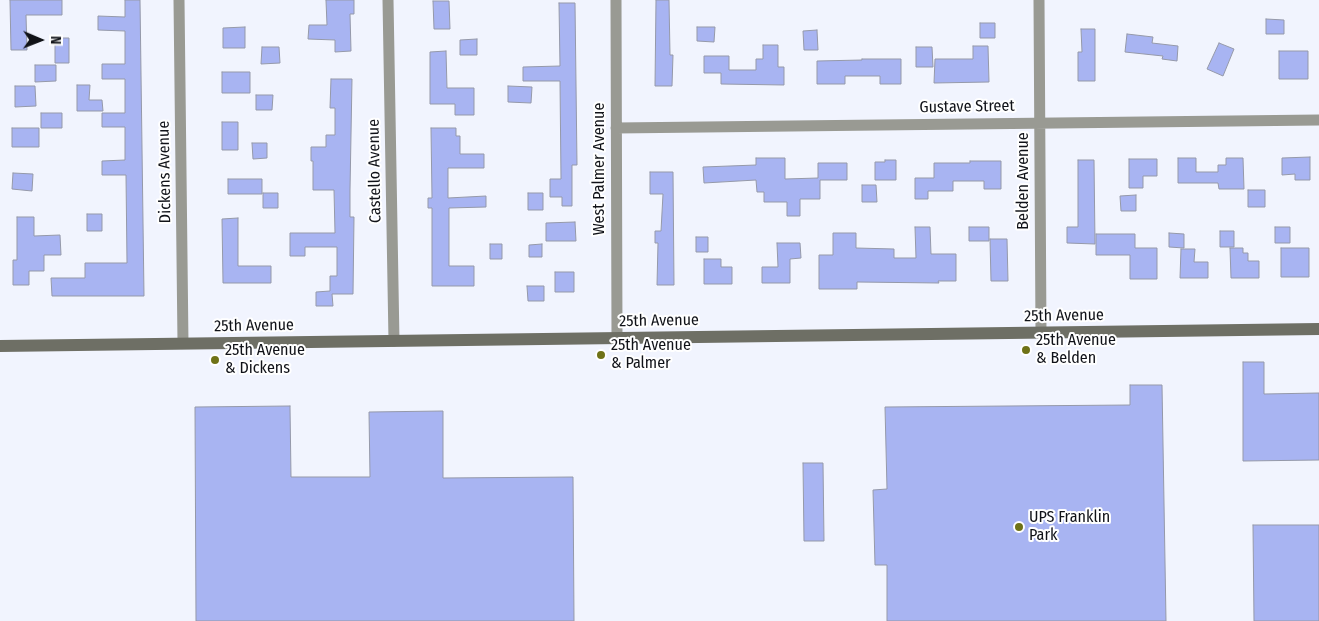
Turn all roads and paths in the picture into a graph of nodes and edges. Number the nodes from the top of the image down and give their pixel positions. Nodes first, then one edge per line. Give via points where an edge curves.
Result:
1 (179, 0) edge
2 (388, 0) edge
3 (616, 0) edge
4 (1039, 0) edge
5 (1319, 120) edge
6 (1040, 123) junction
7 (616, 128) junction
8 (1319, 329) edge
9 (1041, 332) junction
10 (616, 338) junction
11 (394, 341) junction
12 (183, 343) junction
13 (0, 346) edge

1 - 12 street, Dickens Avenue
2 - 11 street, Castello Avenue
3 - 7 street, West Palmer Avenue
4 - 6 street, Belden Avenue
5 - 6 street, Gustave Street
6 - 7 street, Gustave Street
6 - 9 street, Belden Avenue
7 - 10 street, West Palmer Avenue
8 - 9 main road, 25th Avenue
9 - 10 main road, 25th Avenue
10 - 11 main road, 25th Avenue
11 - 12 main road, 25th Avenue
12 - 13 main road, 25th Avenue

